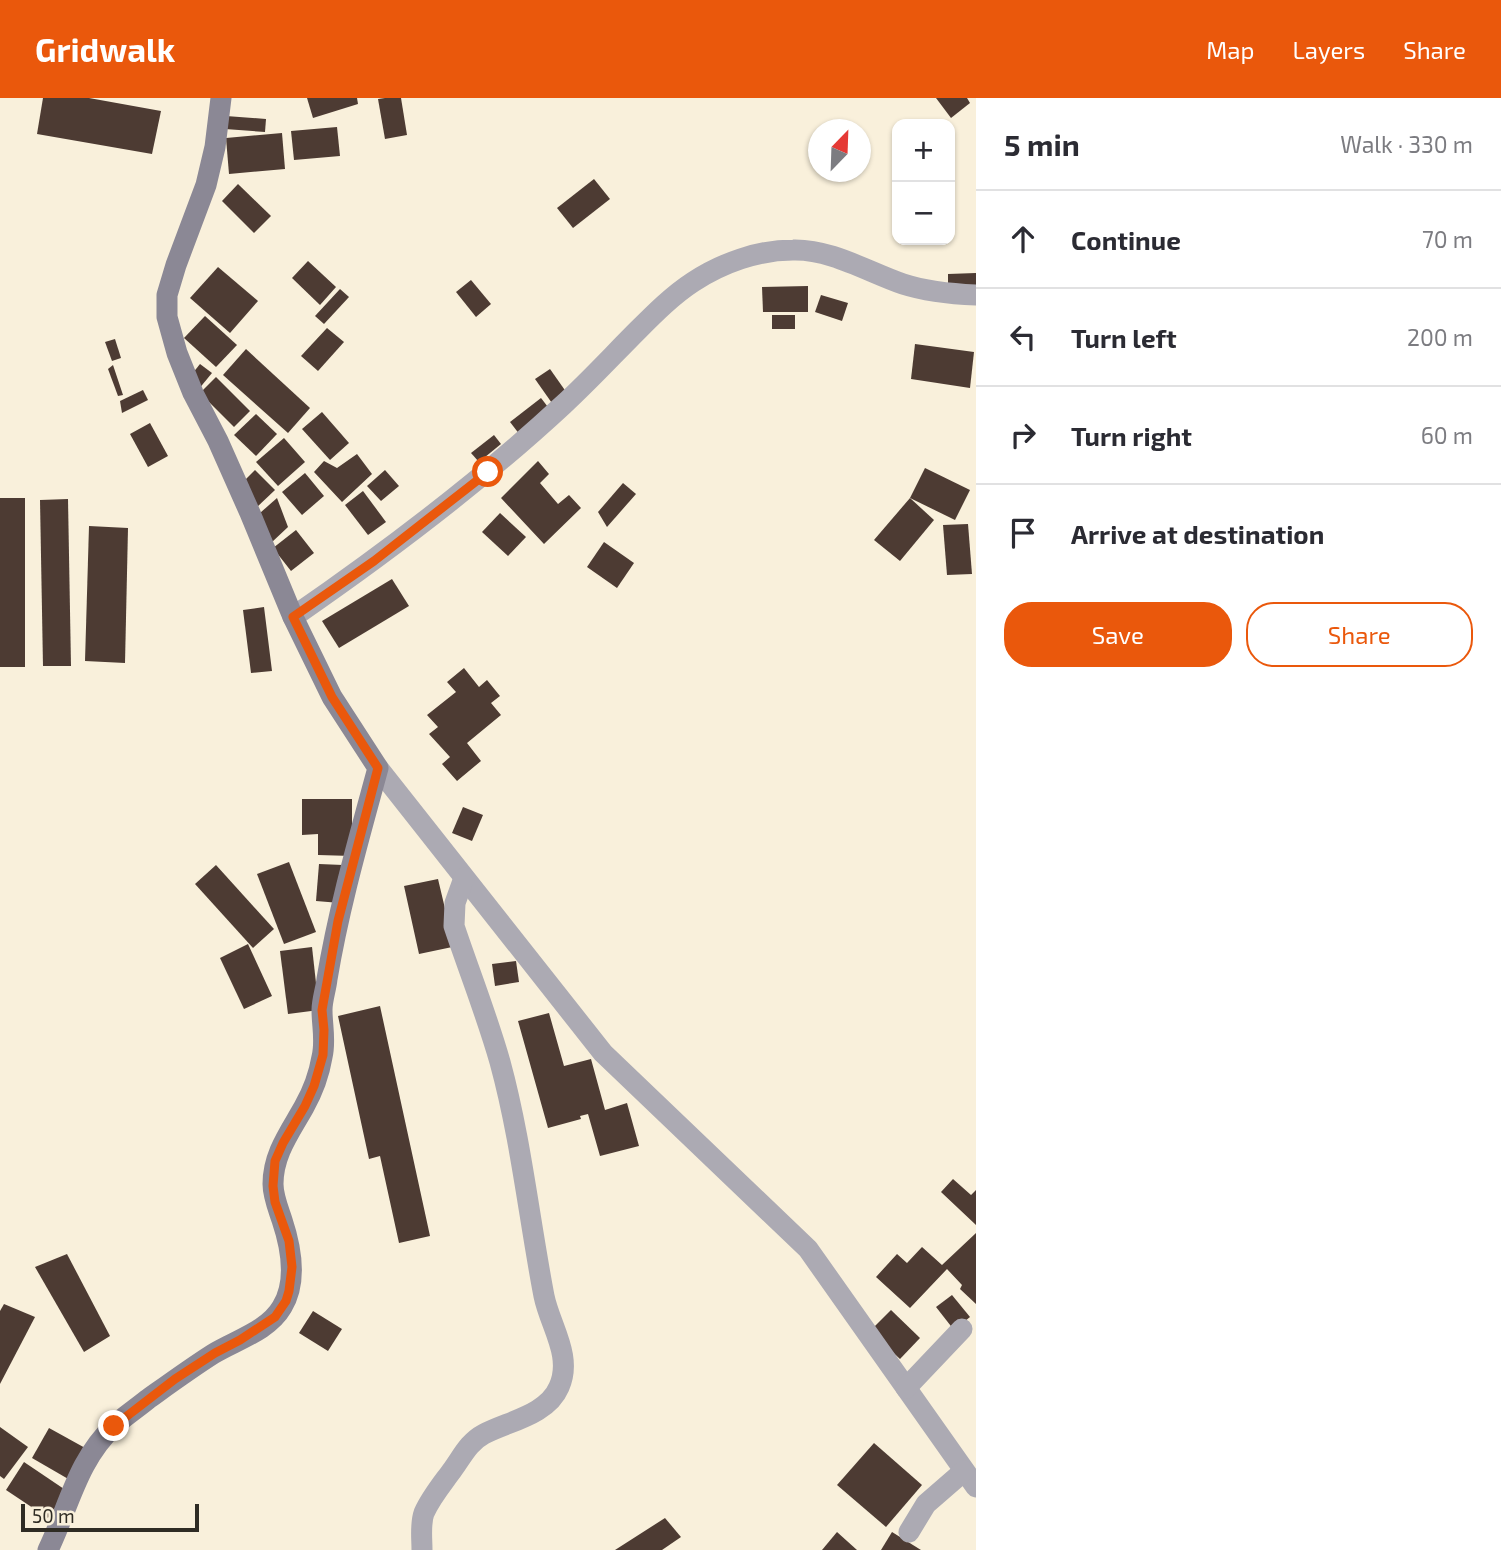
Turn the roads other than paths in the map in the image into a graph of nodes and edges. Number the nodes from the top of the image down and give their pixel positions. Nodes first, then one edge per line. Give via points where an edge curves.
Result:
1 (221, 98) edge
2 (976, 295) edge
3 (293, 617) junction
4 (378, 768) junction
5 (464, 878) junction
6 (962, 1329) dead end
7 (906, 1388) junction
8 (970, 1479) edge
9 (909, 1532) dead end
10 (48, 1550) edge
11 (422, 1550) edge

1 - 3 street via 206,185 167,295 167,317 193,393
2 - 3 street via 922,289 828,255 794,250 754,255 715,268 658,310 564,405 488,472
3 - 4 street via 332,697
4 - 5 street
4 - 10 street via 336,934 322,1010 323,1055 305,1106 275,1161 275,1202 289,1241 292,1267 286,1301 275,1317 175,1379 114,1426 82,1469
5 - 7 street via 603,1053 808,1249
5 - 11 street via 455,903 454,926 500,1062 521,1155 545,1303 560,1341 563,1370 559,1387 546,1404 483,1435 465,1450 424,1513
6 - 7 street
7 - 8 street
8 - 9 street via 926,1504

